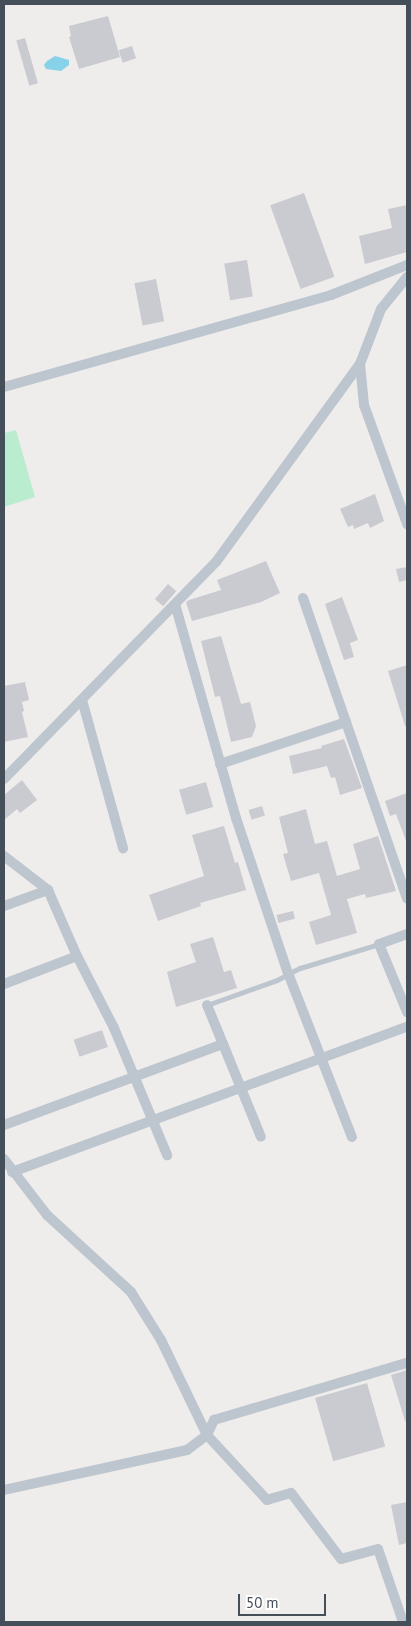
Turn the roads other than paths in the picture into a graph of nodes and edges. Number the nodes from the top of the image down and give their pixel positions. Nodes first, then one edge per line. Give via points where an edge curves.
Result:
1 (407, 265) edge
2 (407, 277) edge
3 (360, 364) junction
4 (4, 387) edge
5 (407, 524) edge
6 (303, 598) dead end
7 (175, 604) junction
8 (82, 700) junction
9 (346, 722) junction
10 (220, 764) junction
11 (4, 779) edge
12 (123, 848) dead end
13 (4, 856) edge
14 (48, 890) junction
15 (407, 899) edge
16 (4, 906) edge
17 (407, 934) edge
18 (379, 944) junction
19 (77, 956) junction
20 (288, 973) junction
21 (4, 984) edge
22 (207, 1006) joint
23 (407, 1012) edge
24 (407, 1027) edge
25 (223, 1044) junction
26 (322, 1058) junction
27 (133, 1079) junction
28 (242, 1087) junction
29 (152, 1120) junction
30 (4, 1126) edge
31 (261, 1137) dead end
32 (352, 1137) dead end
33 (167, 1155) dead end
34 (4, 1159) edge
35 (12, 1172) junction
36 (407, 1363) edge
37 (207, 1435) junction
38 (4, 1490) edge
39 (403, 1622) edge

1 - 4 street via 331,295
2 - 3 street via 381,309
3 - 5 street via 364,405
3 - 7 street via 216,562
6 - 9 street
7 - 8 street
7 - 10 street
8 - 11 street
8 - 12 street
9 - 10 street
9 - 15 street
10 - 20 street
13 - 14 street
14 - 16 street
14 - 19 street
17 - 18 street
18 - 20 lane
18 - 23 street
19 - 21 street
19 - 27 street via 114,1028
20 - 22 lane
20 - 26 street
22 - 25 street
24 - 26 street
25 - 27 street
25 - 28 street
26 - 28 street
26 - 32 street
27 - 29 street
27 - 30 street
28 - 29 street
28 - 31 street
29 - 33 street
29 - 35 street
34 - 35 street
35 - 37 street via 47,1215 131,1292 161,1340
36 - 37 street via 214,1420
37 - 38 street via 187,1450
37 - 39 street via 267,1500 291,1493 341,1559 378,1549

